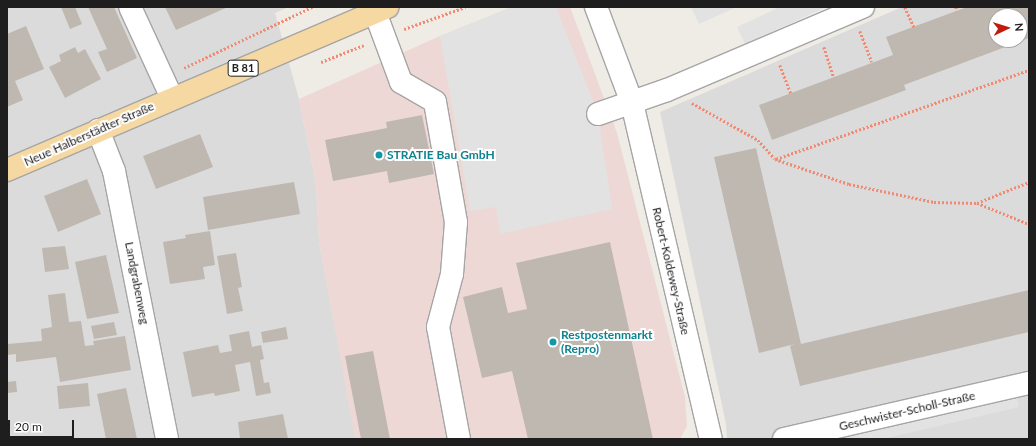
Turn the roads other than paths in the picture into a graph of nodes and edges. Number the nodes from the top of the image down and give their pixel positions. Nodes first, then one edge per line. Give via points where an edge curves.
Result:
1 (130, 7) edge
2 (596, 7) edge
3 (858, 9) edge
4 (381, 10) edge
5 (172, 98) junction
6 (632, 103) junction
7 (598, 114) dead end
8 (98, 130) junction
9 (7, 170) edge
10 (1029, 383) edge
11 (167, 439) edge
12 (459, 439) edge
13 (711, 439) edge
14 (784, 439) edge

1 - 5 street
2 - 6 street, Robert-Koldewey-Straße
3 - 6 street
4 - 5 main road, Neue Halberstädter Straße / B 81
4 - 12 street via 401,82 435,102 456,222 452,274 438,327
5 - 8 main road, Neue Halberstädter Straße / B 81
6 - 7 street
6 - 13 street, Robert-Koldewey-Straße
8 - 9 main road, Neue Halberstädter Straße / B 81
8 - 11 street, Landgrabenweg via 114,171
10 - 14 street, Geschwister-Scholl-Straße

